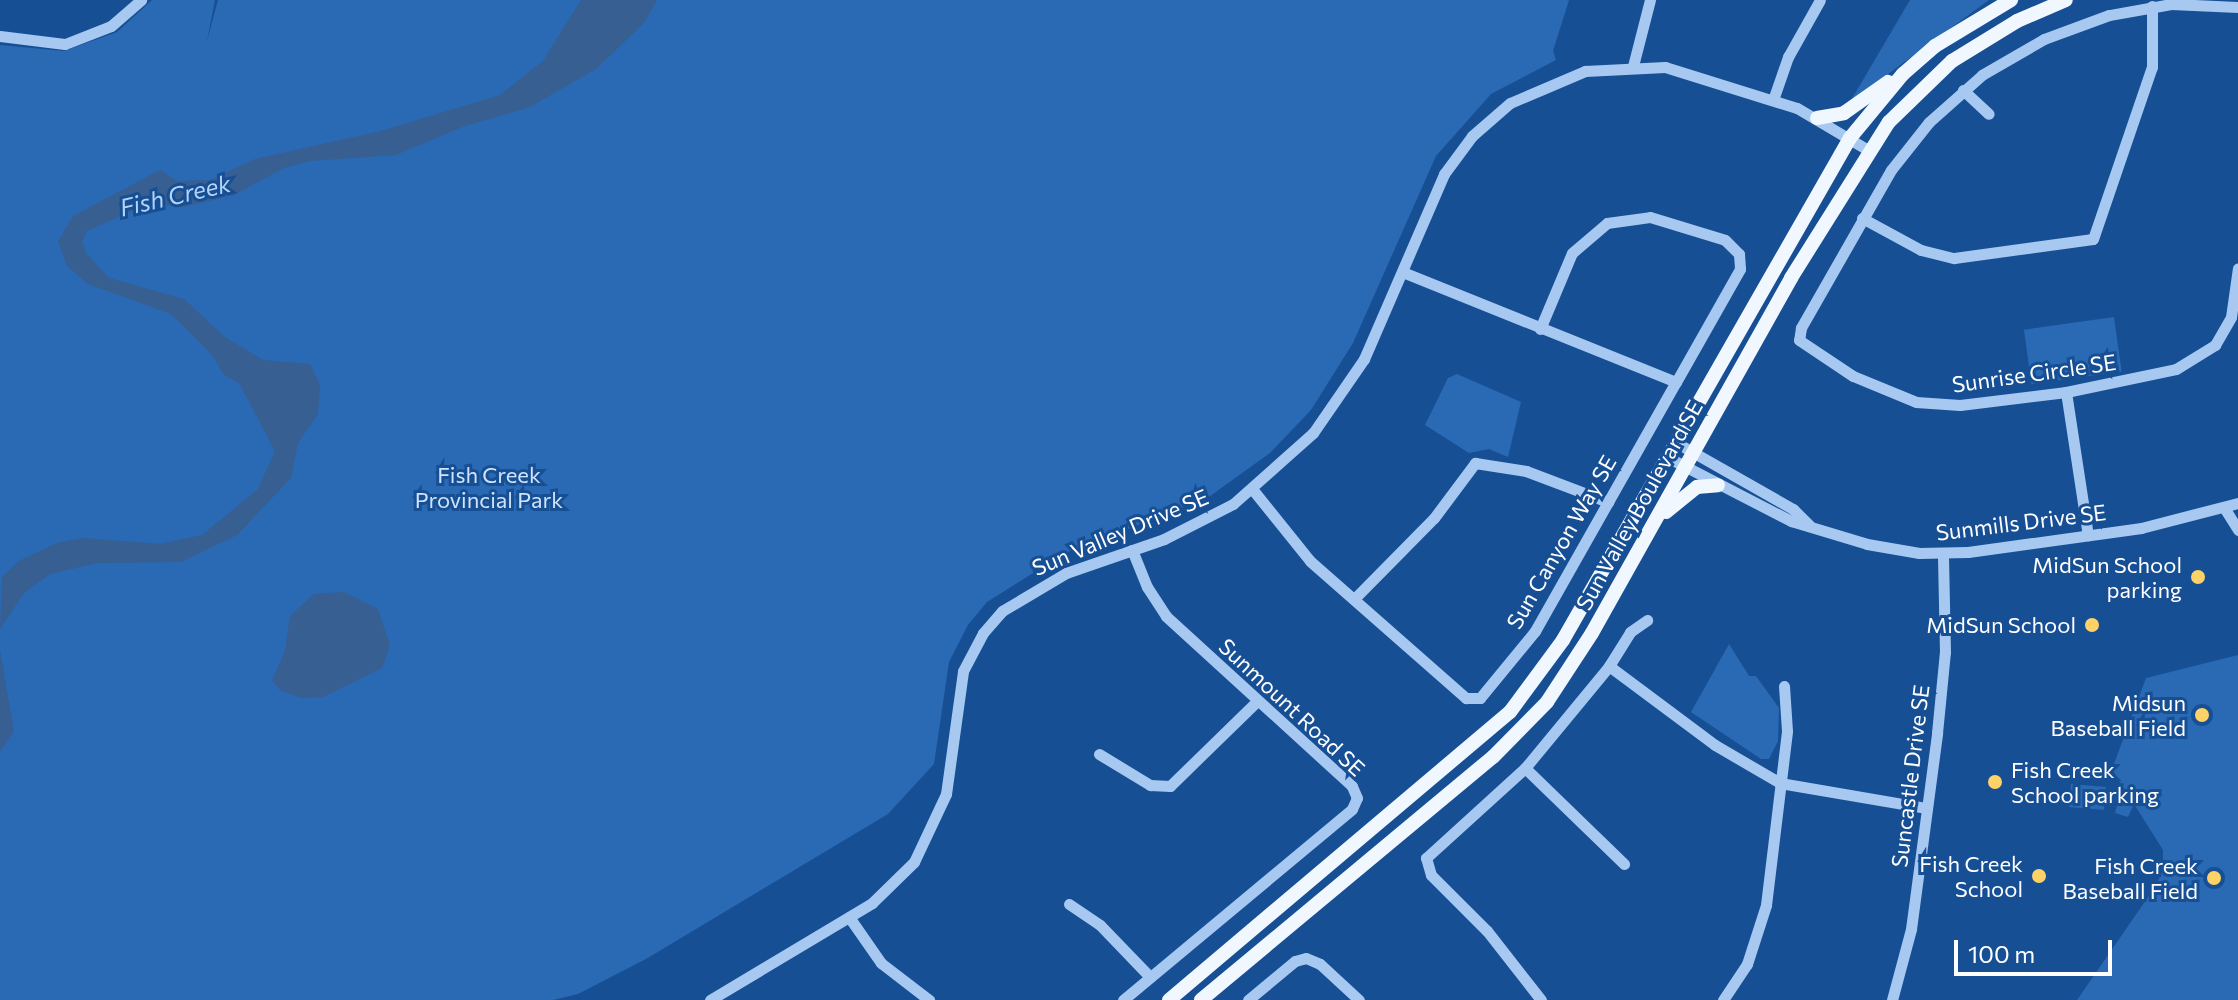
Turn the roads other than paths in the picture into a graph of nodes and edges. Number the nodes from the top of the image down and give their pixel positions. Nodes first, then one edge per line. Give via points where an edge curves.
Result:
1 (141, 0) edge
2 (1650, 0) edge
3 (1820, 0) edge
4 (2011, 0) edge
5 (2066, 0) edge
6 (2152, 6) junction
7 (2238, 7) edge
8 (0, 36) edge
9 (1633, 66) junction
10 (1903, 74) junction
11 (1963, 90) junction
12 (1773, 100) junction
13 (1989, 114) dead end
14 (1817, 118) junction
15 (1850, 138) junction
16 (1868, 150) junction
17 (1862, 218) junction
18 (2238, 268) edge
19 (1402, 272) junction
20 (1540, 329) junction
21 (1676, 382) junction
22 (2066, 392) junction
23 (1675, 442) junction
24 (1694, 453) junction
25 (1667, 457) junction
26 (1686, 468) junction
27 (1718, 485) junction
28 (1253, 490) junction
29 (1608, 502) junction
30 (2238, 503) edge
31 (2225, 509) junction
32 (1657, 520) junction
33 (1809, 526) junction
34 (2238, 530) edge
35 (2088, 535) junction
36 (1132, 550) junction
37 (1943, 554) junction
38 (1355, 598) junction
39 (1647, 620) dead end
40 (1609, 666) junction
41 (1784, 686) dead end
42 (1256, 702) junction
43 (1099, 754) dead end
44 (1525, 768) junction
45 (1780, 783) junction
46 (1927, 808) junction
47 (1624, 864) dead end
48 (1069, 904) dead end
49 (849, 917) junction
50 (1150, 977) junction
51 (728, 996) edge
52 (710, 1000) edge
53 (929, 1000) edge
54 (1123, 1000) edge
55 (1169, 1000) edge
56 (1201, 1000) edge
57 (1248, 1000) edge
58 (1359, 1000) edge
59 (1541, 1000) edge
60 (1723, 1000) edge
61 (1892, 1000) edge

1 - 8 street via 111,26 65,44
2 - 9 street
3 - 12 street via 1788,57
4 - 10 main road, Sun Valley Boulevard SE via 1956,31
5 - 16 main road, Sun Valley Boulevard SE via 2017,21 1952,61 1904,104
6 - 7 street, Sunrise Circle SE
6 - 11 street, Sunrise Circle SE via 2044,39
6 - 17 street via 2152,67 2093,239 1954,258 1921,250
9 - 12 street, Sun Valley Drive SE via 1691,73
9 - 19 street, Sun Valley Drive SE via 1554,80 1483,124 1444,174
10 - 14 main road via 1844,113
10 - 15 main road, Sun Valley Boulevard SE
11 - 13 street
11 - 17 street, Sunrise Circle SE via 1914,139
12 - 14 street, Sun Valley Drive SE
14 - 15 street, Sun Valley Drive SE
15 - 16 street, Sun Valley Drive SE
15 - 23 main road, Sun Valley Boulevard SE
16 - 24 main road, Sun Valley Boulevard SE
17 - 22 street, Sunrise Circle SE via 1801,328 1799,340 1806,349 1889,393 1931,405
18 - 22 street, Sunrise Circle SE via 2231,317 2215,345 2176,369
19 - 20 street
19 - 28 street, Sun Valley Drive SE via 1341,397 1299,448
20 - 21 street via 1608,351
20 - 21 street, Sun Canyon Way SE via 1572,253 1607,223 1650,217 1725,240 1739,254 1740,269
21 - 29 street, Sun Canyon Way SE
22 - 35 street
23 - 24 street, Sunmills Drive SE
23 - 25 main road, Sun Valley Boulevard SE
24 - 26 main road, Sun Valley Boulevard SE
24 - 33 street, Sunmills Drive SE via 1793,509
25 - 26 street, Sunmills Drive SE
25 - 55 main road, Sun Valley Boulevard SE via 1563,640 1510,712
26 - 27 street, Sunmills Drive SE
26 - 32 main road, Sun Valley Boulevard SE
27 - 32 main road via 1697,487
27 - 33 street, Sunmills Drive SE
28 - 36 street, Sun Valley Drive SE via 1184,531
28 - 38 street, Sun Canyon Way SE via 1310,561
29 - 38 street via 1526,471 1475,463 1434,518
29 - 38 street, Sun Canyon Way SE via 1535,631 1480,698 1463,696
30 - 31 street, Sunmills Drive SE
31 - 34 street
31 - 35 street, Sunmills Drive SE
32 - 56 main road, Sun Valley Boulevard SE via 1575,660 1531,720
33 - 37 street, Sunmills Drive SE via 1867,544
35 - 37 street, Sunmills Drive SE
36 - 42 street, Sunmount Road SE via 1166,616
36 - 49 street, Sun Valley Drive SE via 1036,589 983,633 959,684 949,777 935,826 899,879
37 - 46 street, Suncastle Drive SE via 1945,652
39 - 40 street via 1630,632
40 - 44 street
40 - 45 street via 1715,745
41 - 45 street via 1787,731
42 - 43 street via 1170,786 1150,785
42 - 50 street, Sunmount Road SE via 1352,786 1357,802
44 - 47 street
44 - 59 street via 1430,850 1426,862 1431,875 1487,931
45 - 46 street
45 - 60 street via 1762,920 1747,964
46 - 61 street, Suncastle Drive SE via 1911,929
48 - 50 street via 1100,925
49 - 51 street, Sun Valley Drive SE
49 - 53 street via 881,963
50 - 54 street, Sunmount Road SE
51 - 52 street, Sun Valley Drive SE
57 - 58 street via 1306,958

